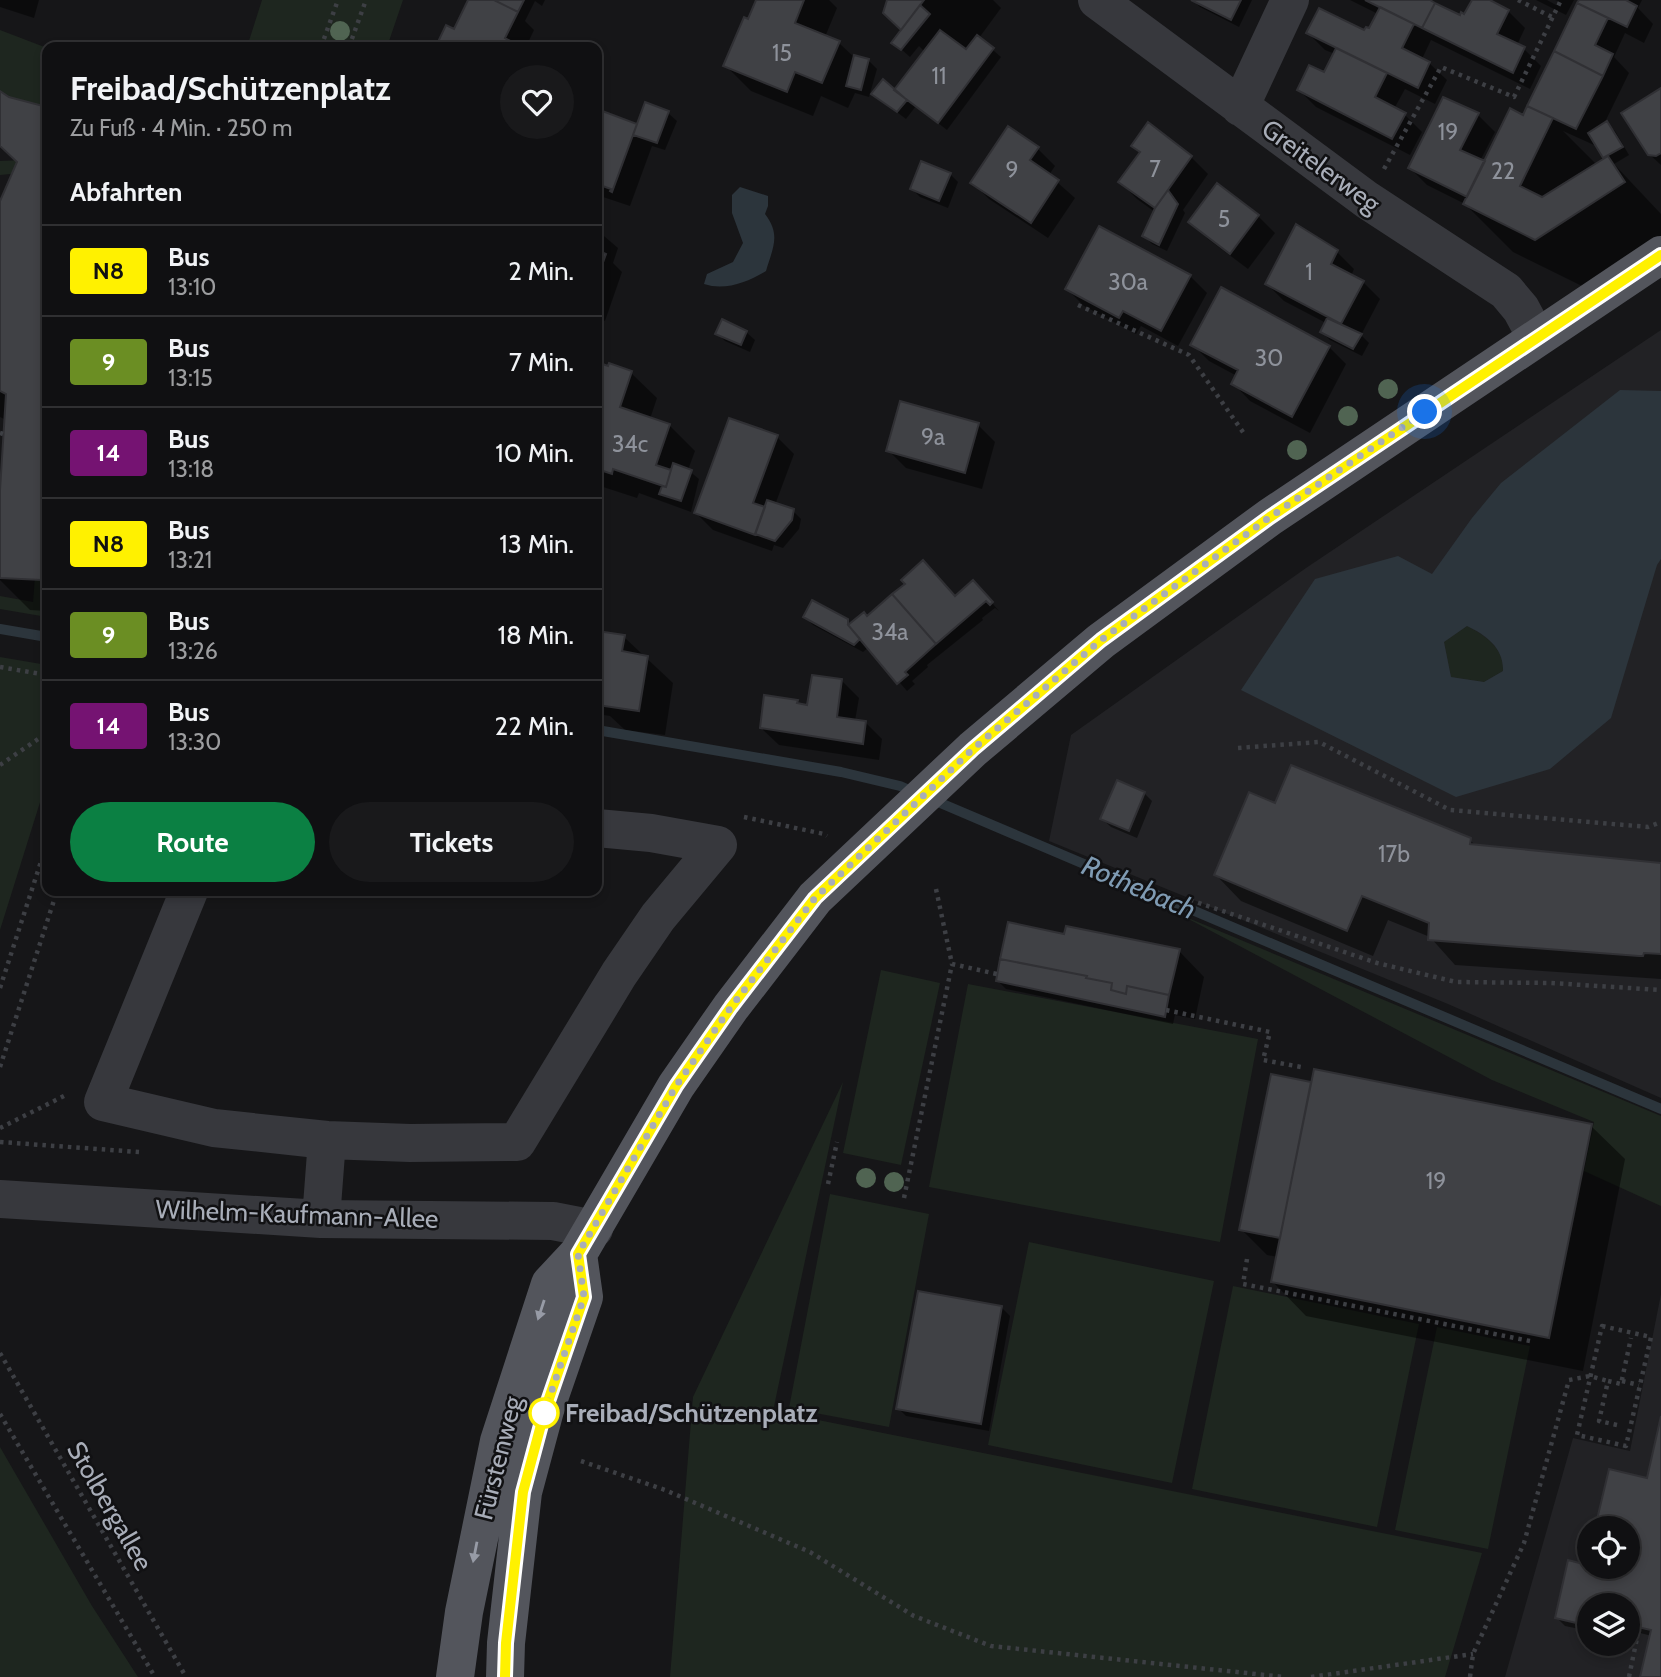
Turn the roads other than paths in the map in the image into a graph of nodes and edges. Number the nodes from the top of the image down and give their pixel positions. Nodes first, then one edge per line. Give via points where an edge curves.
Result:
1 (1097, 0) edge
2 (1290, 0) edge
3 (1240, 107) junction
4 (1661, 256) edge
5 (1536, 337) junction
6 (602, 828) edge
7 (188, 896) edge
8 (327, 1140) junction
9 (0, 1199) edge
10 (321, 1219) junction
11 (586, 1242) junction
12 (456, 1677) edge
13 (505, 1677) edge

1 - 3 street, Greitelerweg
2 - 3 street
3 - 5 street, Greitelerweg via 1367,200 1506,291
4 - 5 main road, Fürstenweg
5 - 11 main road, Fürstenweg via 1270,517 1101,640 891,825 815,898 731,1007 665,1105
6 - 8 street via 718,845 658,917 619,974 516,1142
7 - 8 street via 103,1102 214,1128
8 - 10 street
9 - 10 street, Wilhelm-Kaufmann-Allee
10 - 11 street, Wilhelm-Kaufmann-Allee via 553,1221
11 -> 12 main road, Fürstenweg via 550,1284 499,1441 464,1612
11 - 13 main road, Fürstenweg via 584,1297 523,1492

